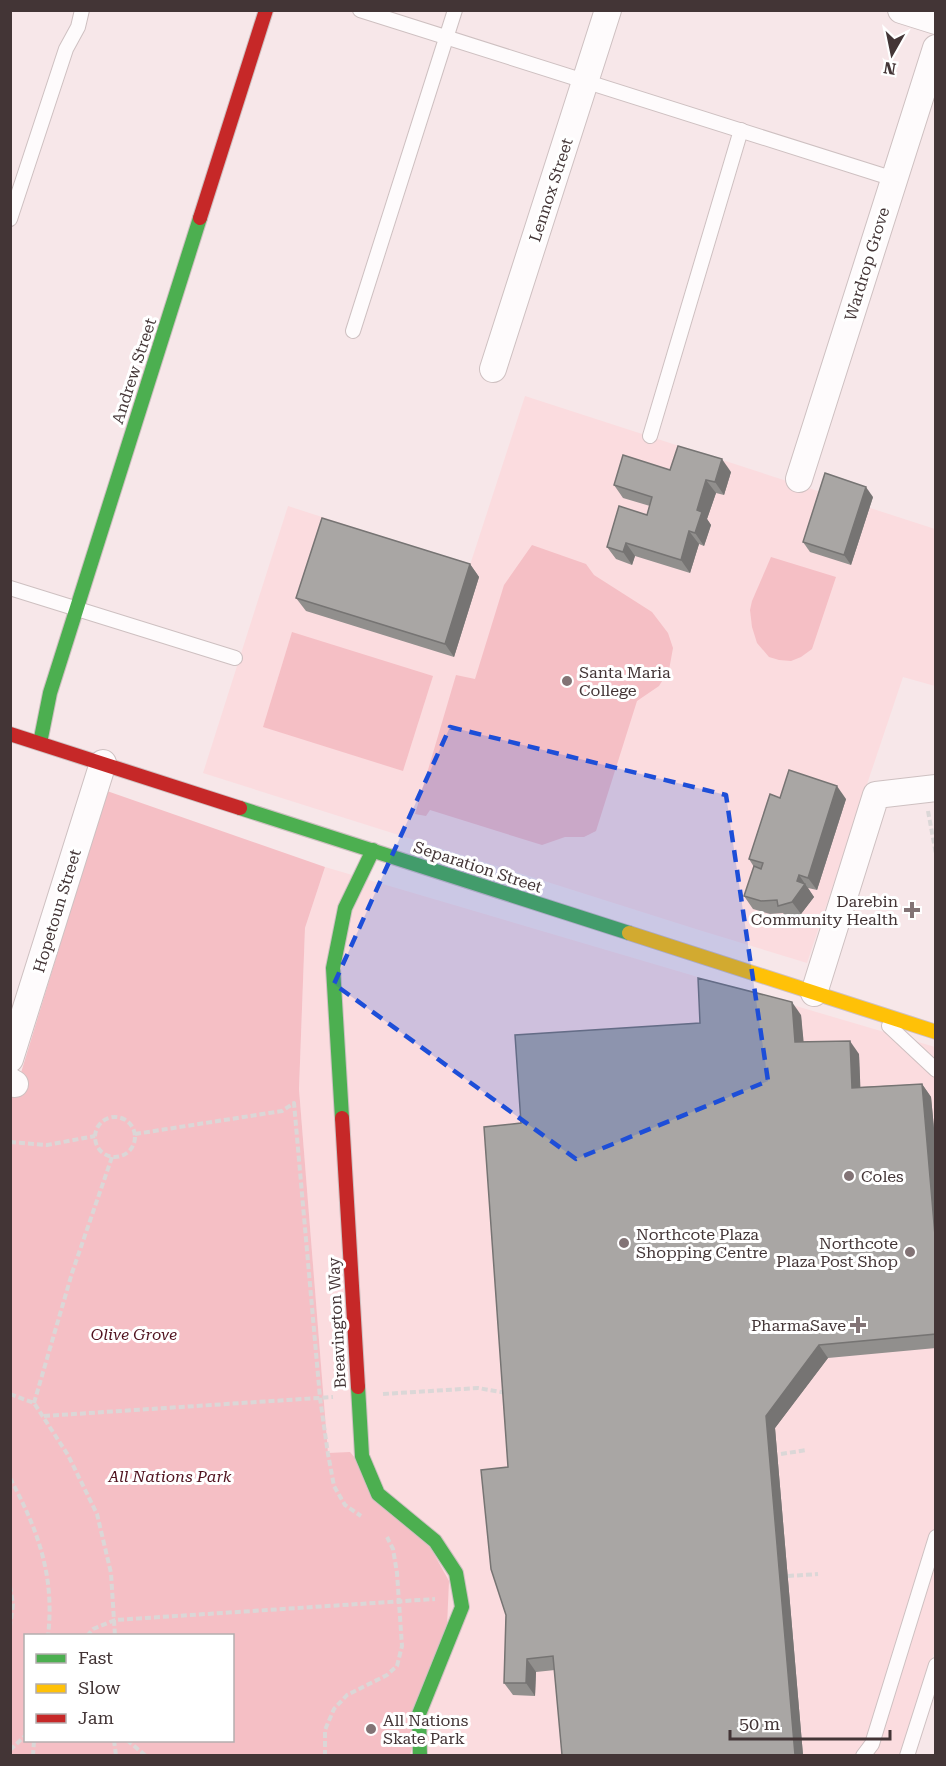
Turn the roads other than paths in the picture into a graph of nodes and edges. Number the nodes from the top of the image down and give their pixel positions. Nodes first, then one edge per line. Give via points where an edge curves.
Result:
1 (82, 10) edge
2 (266, 10) edge
3 (360, 10) edge
4 (455, 10) edge
5 (608, 10) edge
6 (901, 10) edge
7 (936, 21) edge
8 (446, 38) junction
9 (936, 48) edge
10 (586, 81) junction
11 (741, 130) junction
12 (894, 179) junction
13 (10, 219) edge
14 (353, 332) dead end
15 (493, 369) dead end
16 (650, 436) dead end
17 (800, 479) dead end
18 (10, 588) edge
19 (76, 609) junction
20 (235, 658) dead end
21 (10, 734) edge
22 (40, 743) junction
23 (103, 763) junction
24 (930, 788) edge
25 (373, 850) junction
26 (814, 993) junction
27 (875, 1013) junction
28 (936, 1032) edge
29 (10, 1059) edge
30 (936, 1070) edge
31 (936, 1537) edge
32 (936, 1665) edge
33 (420, 1755) edge
34 (863, 1755) edge
35 (907, 1755) edge

1 - 13 lane
2 - 19 street, Andrew Street
3 - 8 lane
4 - 8 lane
5 - 10 street, Lennox Street
6 - 7 street
8 - 10 lane
8 - 14 lane
9 - 12 street, Wardrop Grove
10 - 11 lane
10 - 15 street, Lennox Street
11 - 12 lane
11 - 16 lane
12 - 17 street, Wardrop Grove
18 - 19 lane
19 - 20 lane
19 - 22 street, Andrew Street via 50,693
21 - 22 street, Separation Street
22 - 23 street, Separation Street
23 - 25 street, Separation Street
23 - 29 street, Hopetoun Street
24 - 26 street via 876,795
25 - 26 street, Separation Street
25 - 33 street, Breavington Way via 345,908 333,968 362,1456 378,1494 435,1541 456,1573 462,1607 419,1714
26 - 27 street, Separation Street
27 - 28 street, Separation Street
27 - 30 lane
31 - 34 lane via 872,1744
32 - 35 lane

